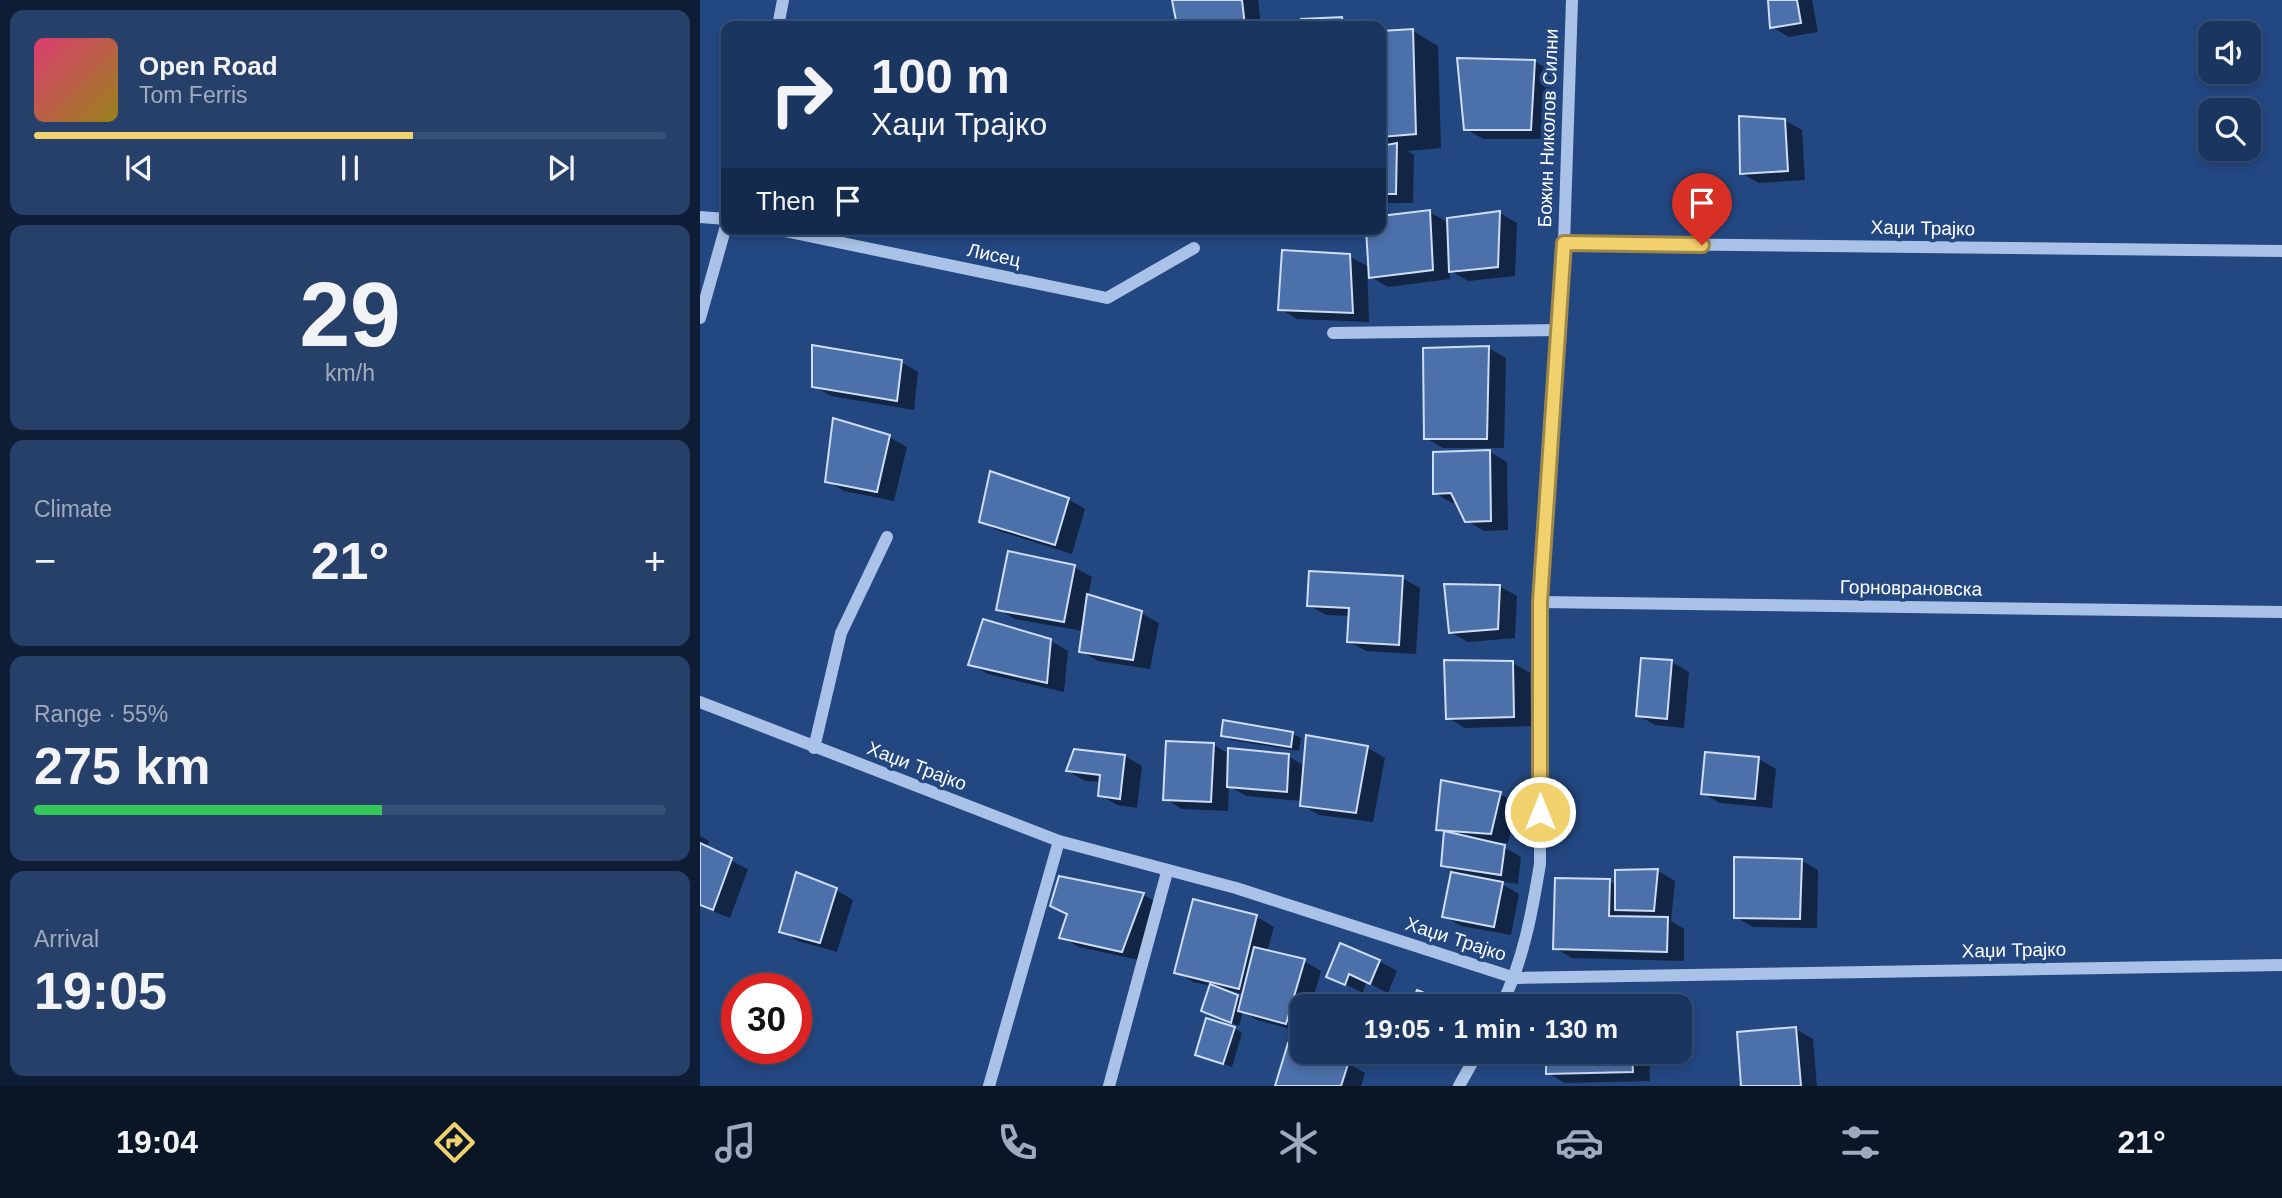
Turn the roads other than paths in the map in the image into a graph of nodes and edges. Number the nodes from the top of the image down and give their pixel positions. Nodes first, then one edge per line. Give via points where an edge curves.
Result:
1 (783, 0) edge
2 (794, 0) edge
3 (1572, 0) edge
4 (779, 21) edge
5 (700, 217) edge
6 (721, 219) edge
7 (723, 235) edge
8 (804, 235) edge
9 (1564, 243) junction
10 (1194, 248) dead end
11 (2282, 251) edge
12 (700, 318) edge
13 (1557, 330) junction
14 (1333, 333) dead end
15 (887, 537) dead end
16 (1540, 602) junction
17 (2282, 612) edge
18 (700, 702) edge
19 (814, 748) junction
20 (1059, 841) junction
21 (1167, 872) junction
22 (2282, 965) edge
23 (1515, 978) junction
24 (1507, 994) edge
25 (1471, 1064) edge
26 (989, 1086) edge
27 (1109, 1086) edge
28 (1459, 1086) edge

1 - 2 street
1 - 4 street
3 - 9 street, Божин Николов Силни
5 - 6 street
7 - 12 street
8 - 10 street, Лисец via 1107,298
9 - 11 street, Хаџи Трајко
9 - 13 street, Божин Николов Силни
13 - 14 street
13 - 16 street, Божин Николов Силни
15 - 19 street via 841,633
16 - 17 street, Горноврановска
16 - 23 street, Божин Николов Силни via 1540,864
18 - 19 street, Хаџи Трајко
19 - 20 street, Хаџи Трајко
20 - 21 street, Хаџи Трајко
20 - 26 street
21 - 23 street, Хаџи Трајко via 1236,888
21 - 27 street
22 - 23 street, Хаџи Трајко
23 - 24 street, Божин Николов Силни
25 - 28 street

